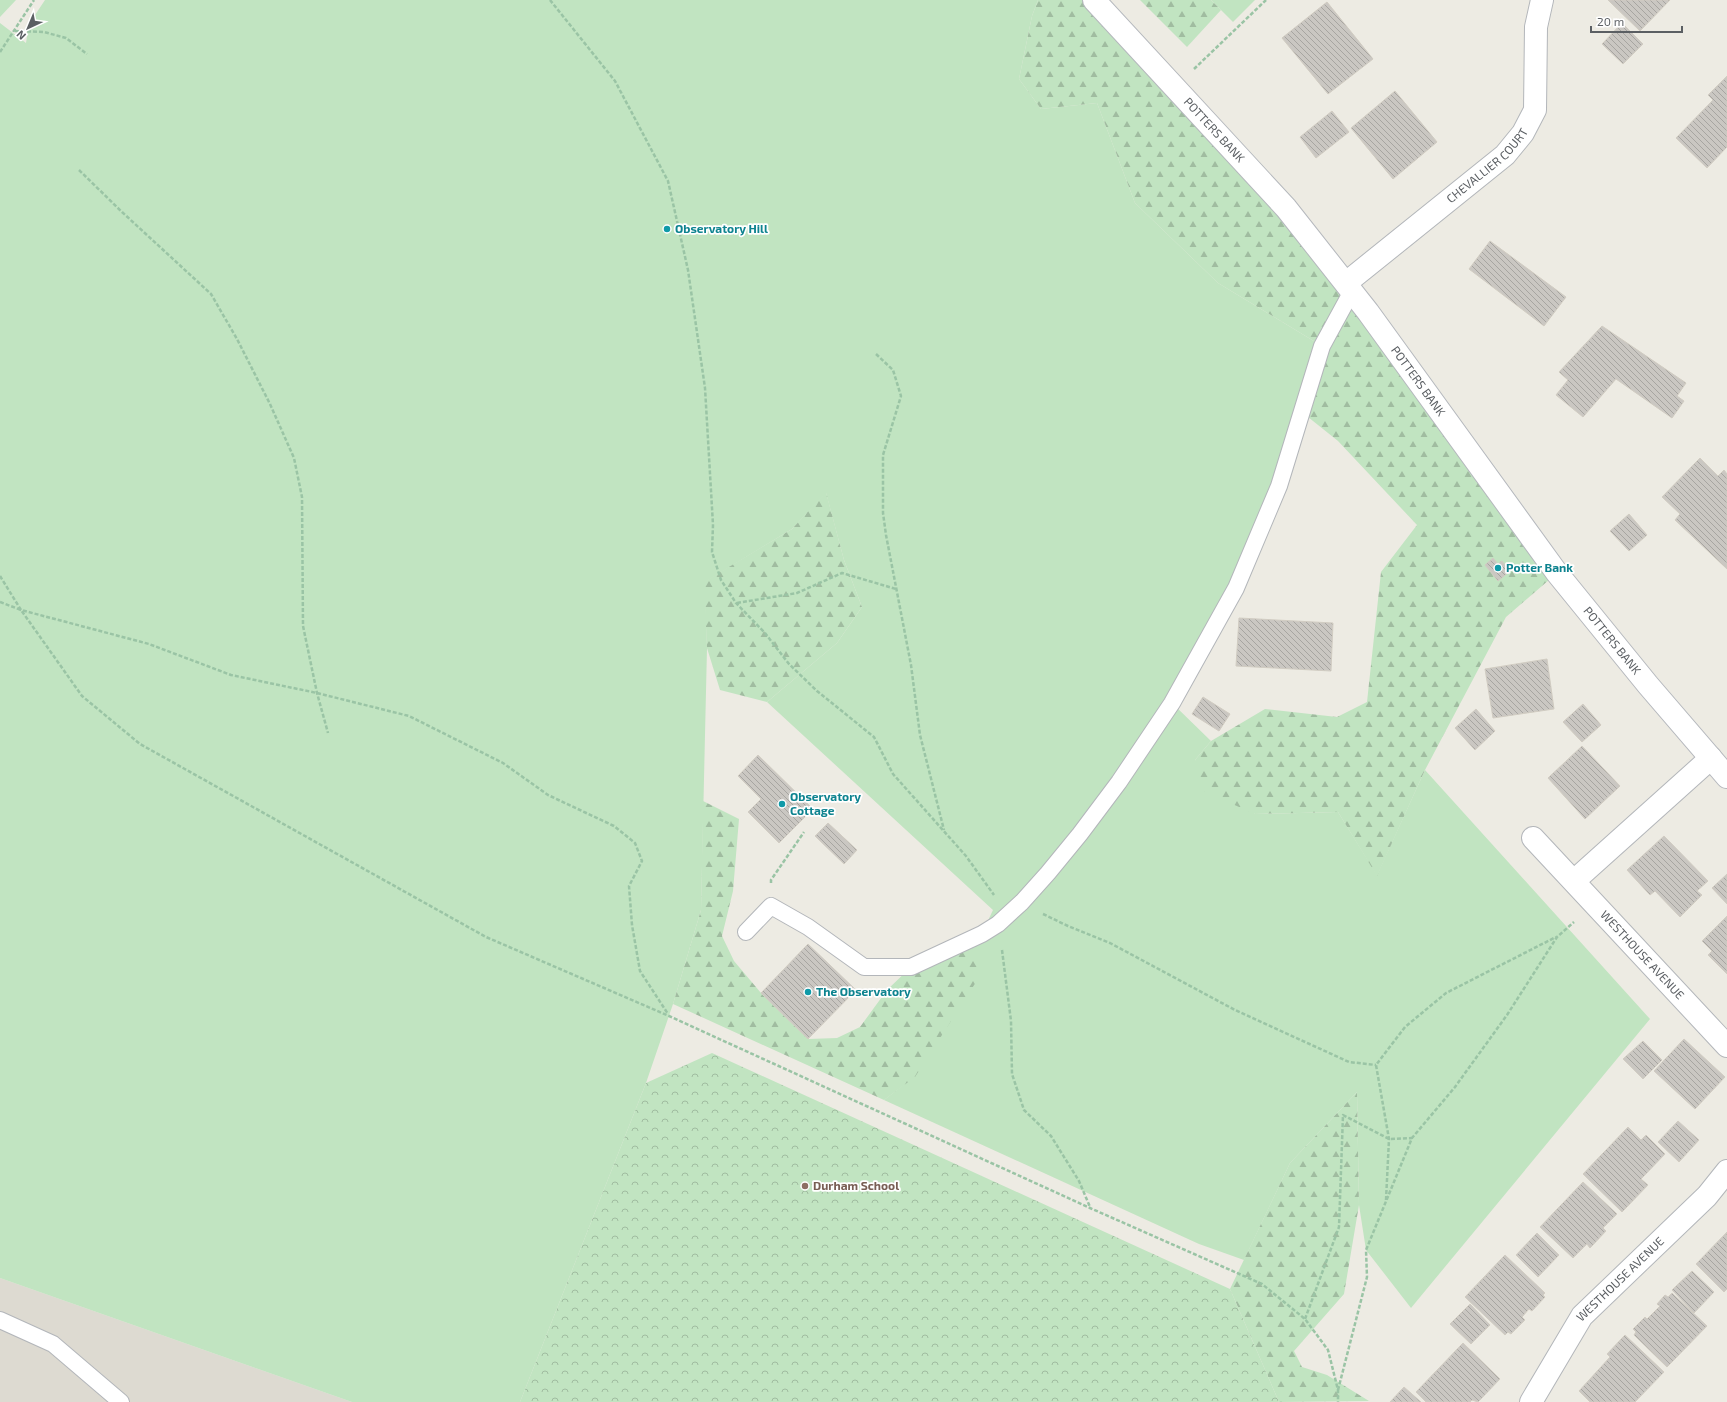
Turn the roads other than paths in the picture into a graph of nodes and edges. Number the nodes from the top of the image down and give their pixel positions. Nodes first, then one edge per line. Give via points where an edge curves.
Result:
1 (1094, 0) edge
2 (1542, 0) edge
3 (1349, 287) junction
4 (1711, 758) junction
5 (1727, 777) edge
6 (1533, 838) dead end
7 (1574, 881) junction
8 (746, 932) dead end
9 (1727, 1046) edge
10 (1727, 1171) edge
11 (0, 1320) edge
12 (121, 1402) edge
13 (1531, 1402) edge

1 - 3 street, POTTERS BANK via 1286,208
2 - 3 street, CHEVALLIER COURT via 1536,27 1535,110 1523,133 1505,155
3 - 4 street, POTTERS BANK via 1557,573
3 - 8 lane via 1322,346 1279,486 1236,588 1172,703 1119,782 1048,874 1022,902 982,934 911,967 864,967 808,927 771,906
4 - 5 street, POTTERS BANK
4 - 7 street
6 - 7 street, WESTHOUSE AVENUE
7 - 9 street, WESTHOUSE AVENUE
10 - 13 street, WESTHOUSE AVENUE via 1707,1196 1582,1316
11 - 12 lane via 52,1344

